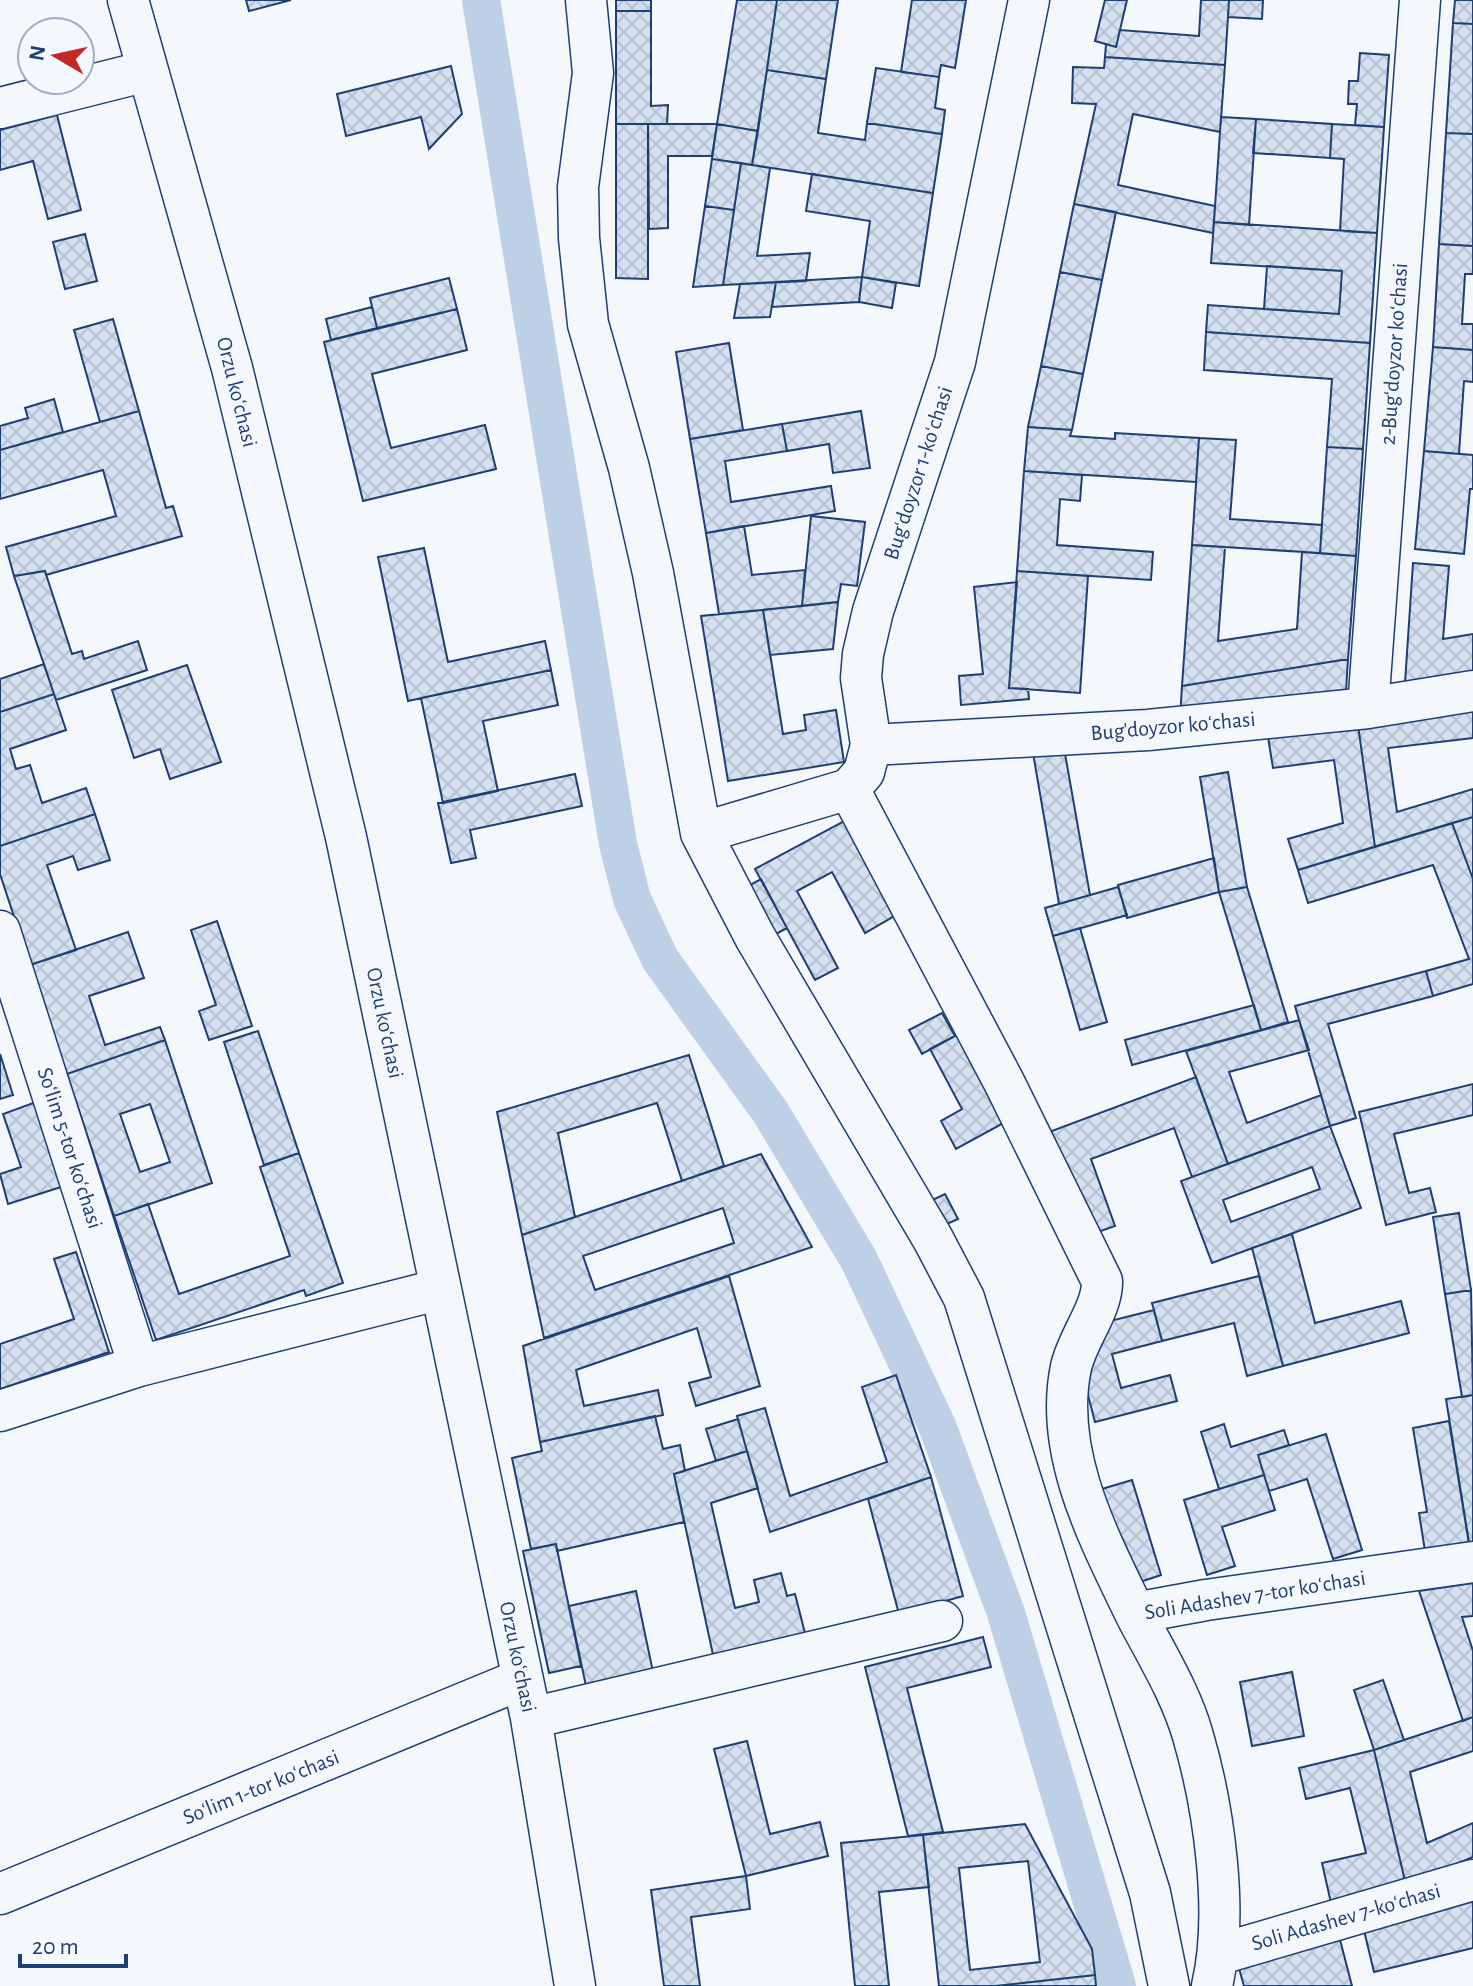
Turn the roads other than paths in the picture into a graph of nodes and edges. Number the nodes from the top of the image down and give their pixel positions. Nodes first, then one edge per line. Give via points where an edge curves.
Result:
1 (128, 0) edge
2 (586, 0) edge
3 (1029, 0) edge
4 (1420, 0) edge
5 (147, 71) junction
6 (0, 108) edge
7 (1473, 691) edge
8 (1368, 708) junction
9 (871, 745) junction
10 (849, 789) junction
11 (701, 833) junction
12 (0, 931) edge
13 (441, 1289) junction
14 (139, 1366) junction
15 (0, 1411) edge
16 (1473, 1562) edge
17 (1135, 1613) junction
18 (942, 1621) dead end
19 (522, 1679) junction
20 (531, 1718) junction
21 (1473, 1880) edge
22 (0, 1894) edge
23 (1216, 1970) edge
24 (575, 1986) edge
25 (1169, 1986) edge

1 - 5 street, Orzu koʻchasi
2 - 11 street via 593,73 578,187 588,324 653,573
3 - 9 street, Bugʻdoyzor 1-koʻchasi via 955,362 863,654 861,678
4 - 8 street, 2-Bugʻdoyzor koʻchasi
5 - 6 street
5 - 13 street, Orzu koʻchasi via 232,368 346,837
7 - 8 street, Bug'doyzor koʻchasi
8 - 9 street, Bug'doyzor koʻchasi via 1148,730
9 - 10 street via 864,772
10 - 11 street
10 - 17 street via 1102,1281 1103,1295 1071,1367 1068,1432 1097,1534
11 - 25 street via 755,937 964,1298 1150,1893
12 - 14 street, Soʻlim 5-tor koʻchasi
13 - 14 street
13 - 19 street, Orzu koʻchasi
14 - 15 street
16 - 17 street, Soli Adashev 7-tor koʻchasi
17 - 23 street, Soli Adashev 7-tor koʻchasi via 1193,1734 1210,1813 1218,1894
18 - 20 street
19 - 20 street, Orzu koʻchasi
19 - 22 street, Soʻlim 1-tor koʻchasi
20 - 24 street, Orzu koʻchasi
21 - 23 street, Soli Adashev 7-koʻchasi

